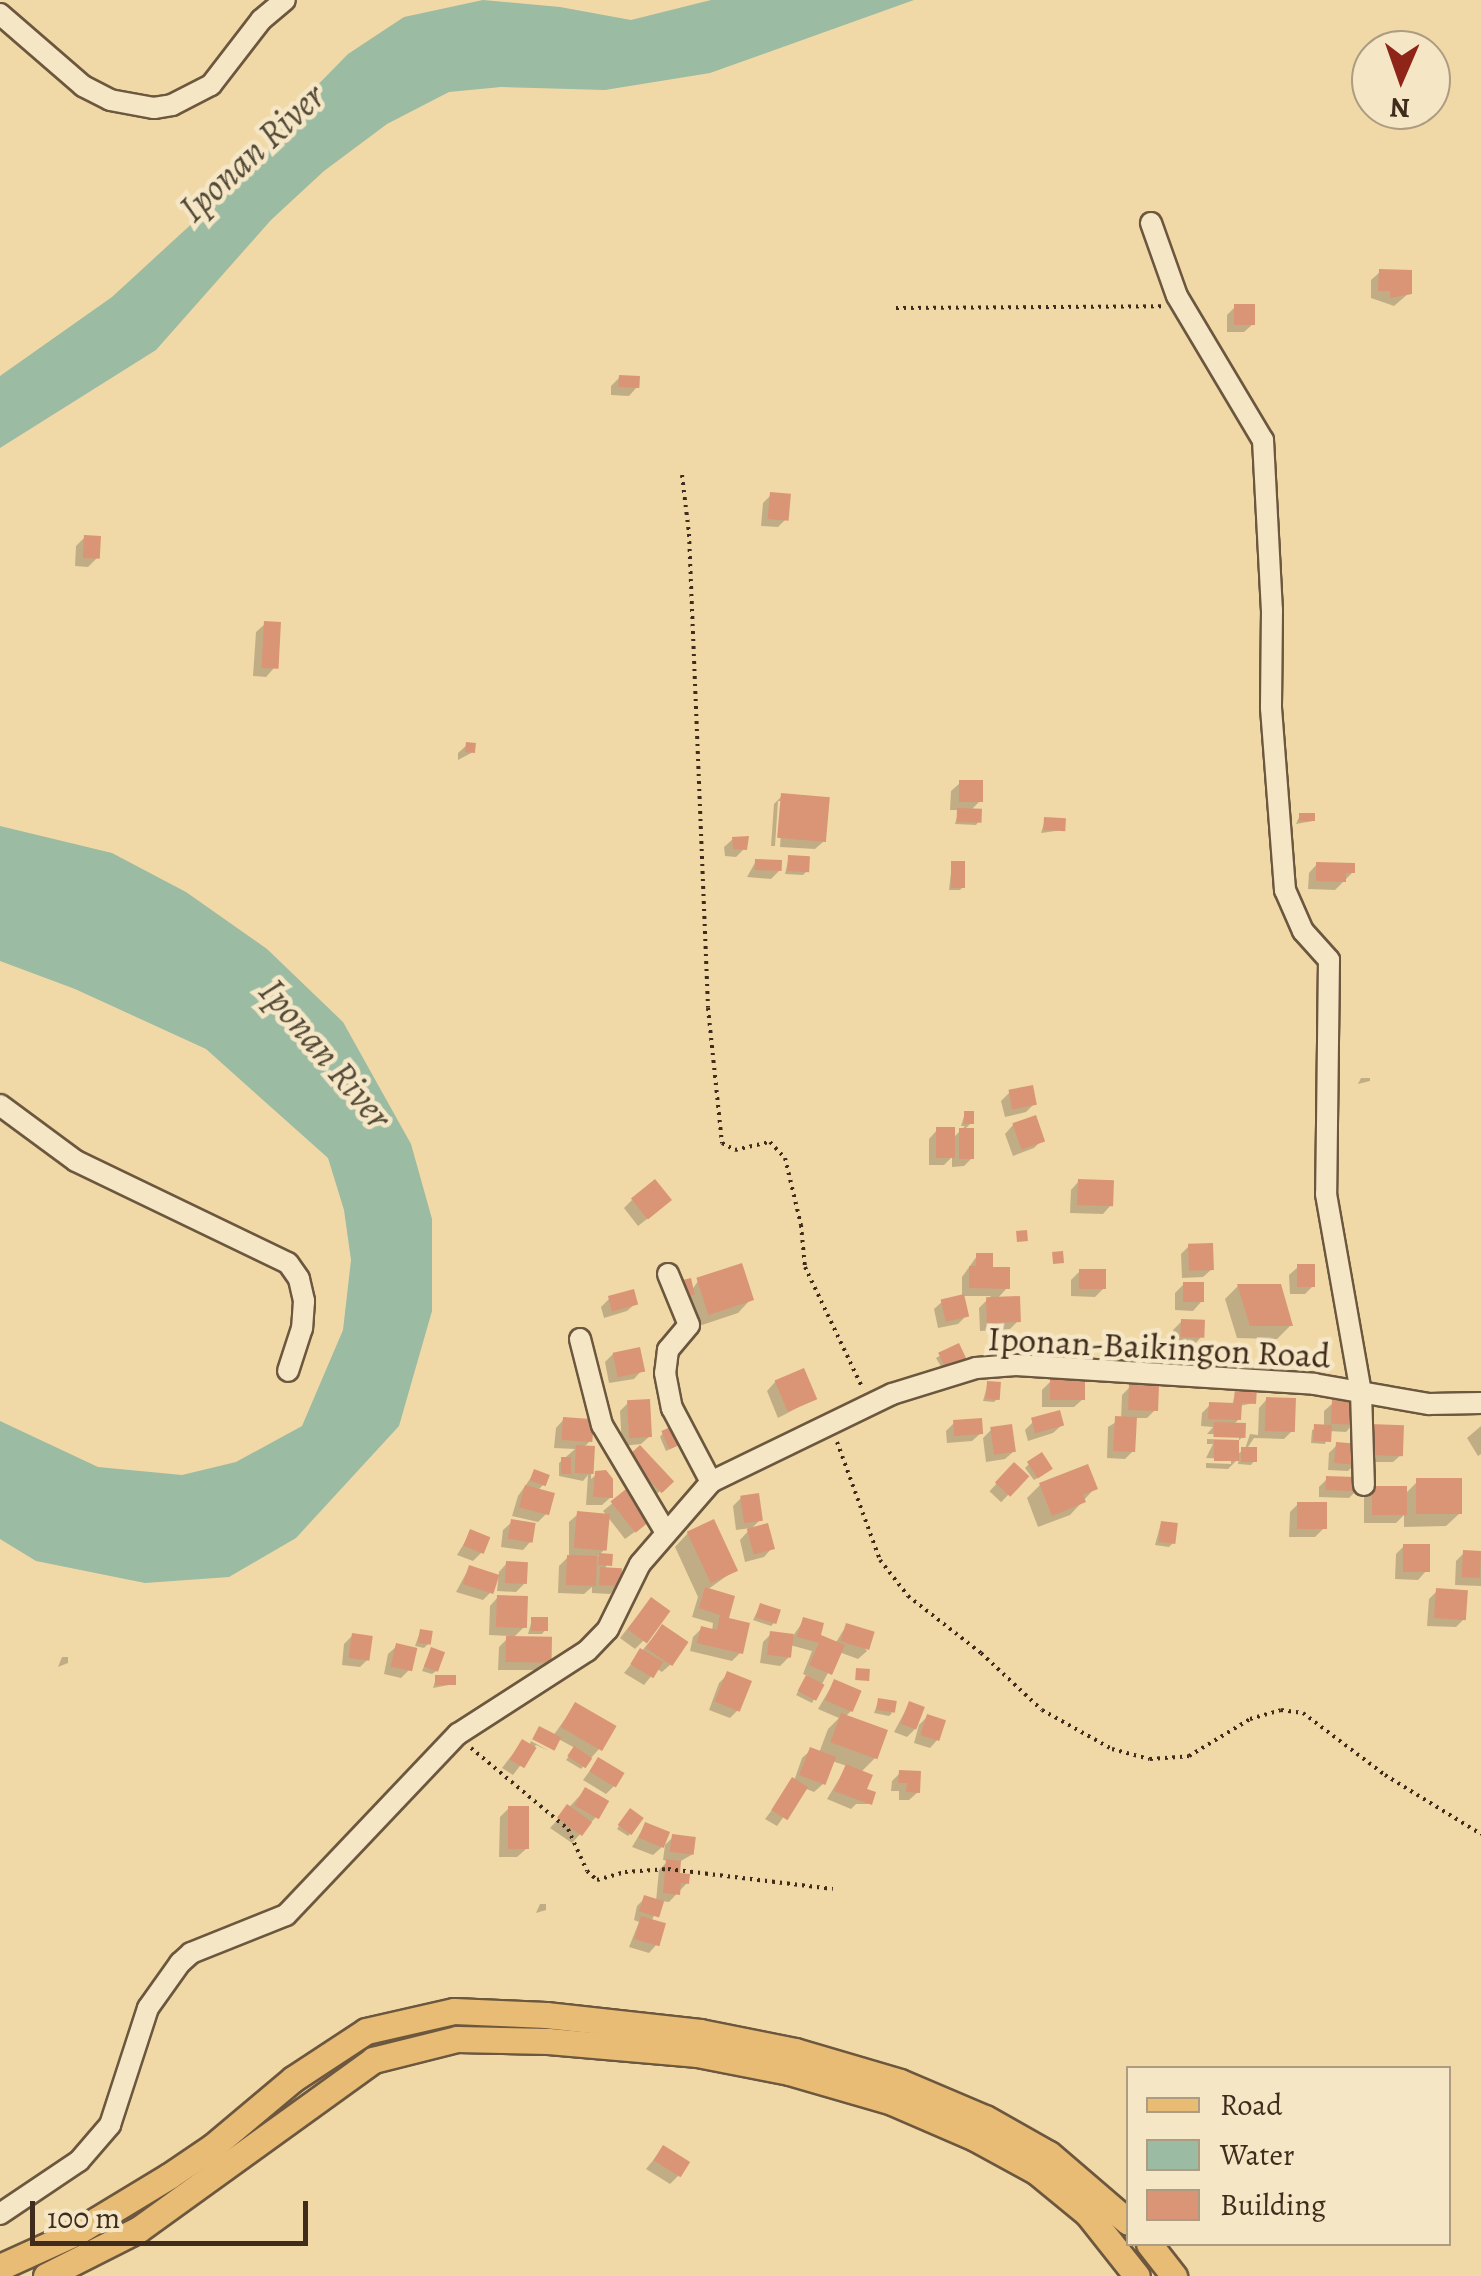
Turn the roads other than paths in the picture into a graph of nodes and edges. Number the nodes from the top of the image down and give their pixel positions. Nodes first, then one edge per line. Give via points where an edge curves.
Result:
1 (285, 0) edge
2 (0, 14) edge
3 (1151, 223) dead end
4 (0, 1106) edge
5 (668, 1274) dead end
6 (580, 1340) dead end
7 (288, 1370) dead end
8 (1361, 1392) junction
9 (1481, 1404) edge
10 (711, 1482) junction
11 (1364, 1484) dead end
12 (665, 1531) junction
13 (0, 2214) edge
14 (1126, 2220) edge
15 (1151, 2246) edge
16 (0, 2266) edge
17 (46, 2276) edge
18 (1137, 2276) edge
19 (1174, 2276) edge

1 - 2 street via 211,84 154,108 110,100 83,86
3 - 8 street via 1184,306 1263,440 1284,890 1291,912 1330,960 1326,1194
4 - 7 street via 76,1162 288,1263 304,1301
5 - 10 street via 689,1326 668,1350 672,1408
6 - 12 street via 602,1425
8 - 9 street, Iponan-Baikingon Road via 1429,1404
8 - 10 street, Iponan-Baikingon Road via 1016,1365 976,1368 870,1405
8 - 11 street
10 - 12 street, Iponan-Baikingon Road
12 - 13 street, Iponan-Baikingon Road via 640,1564 608,1629 587,1651 458,1734 286,1916 191,1953 165,1978 148,2008 110,2125 80,2161
14 - 16 main road via 1049,2154 900,2082 700,2032 454,2011 366,2031 169,2176 75,2233
15 - 19 main road
17 - 18 main road via 139,2230 373,2060 457,2039 697,2054 892,2102 1037,2172 1087,2213

